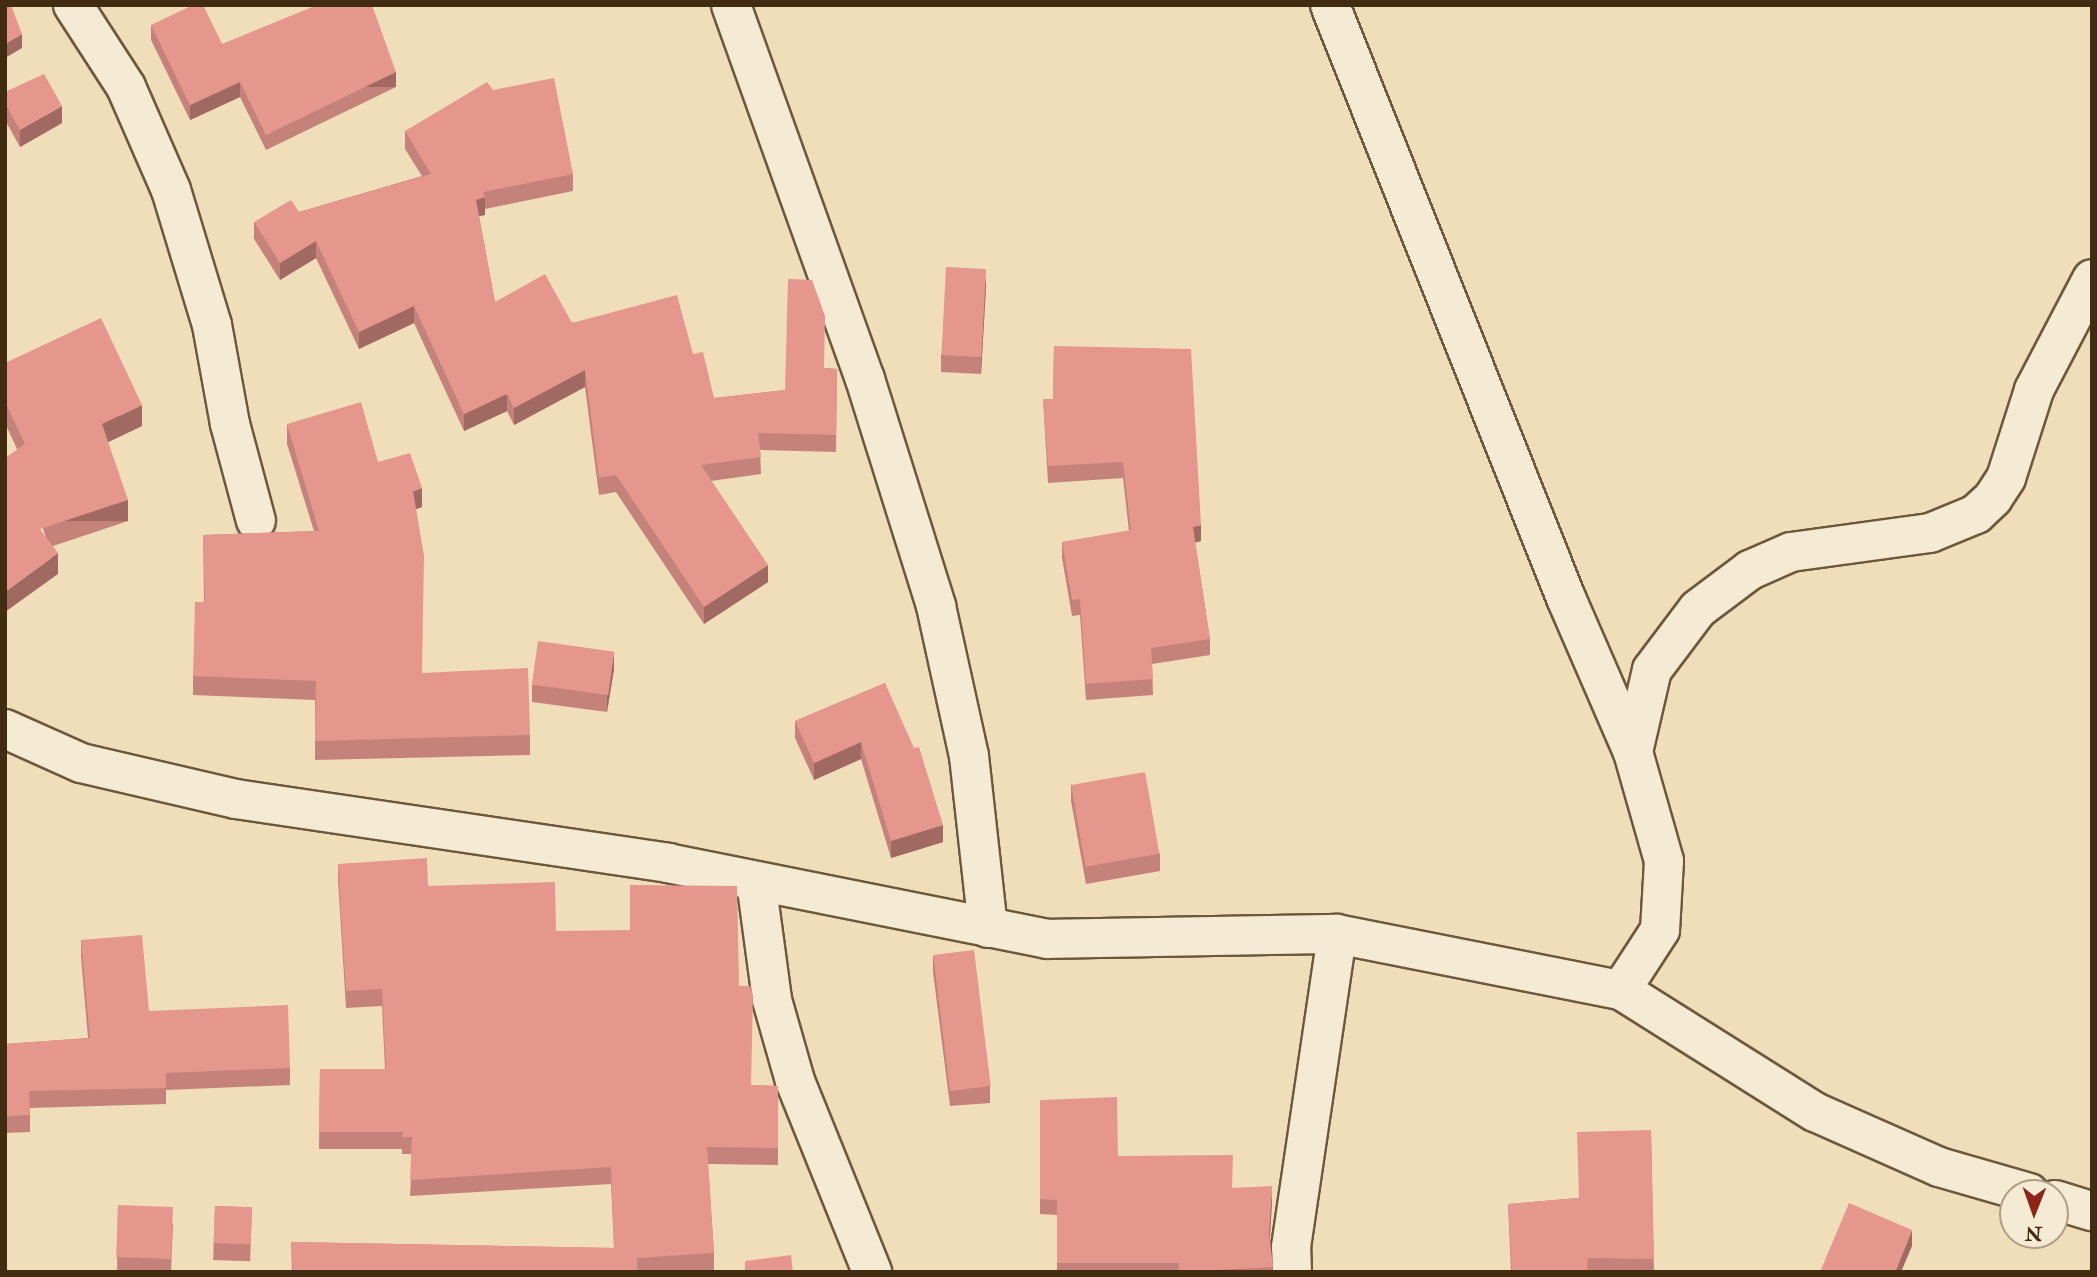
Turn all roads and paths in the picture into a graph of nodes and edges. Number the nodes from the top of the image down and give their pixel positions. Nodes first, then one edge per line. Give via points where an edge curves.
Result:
1 (73, 5) edge
2 (731, 5) edge
3 (1330, 5) edge
4 (2092, 279) edge
5 (257, 521) dead end
6 (5, 729) edge
7 (1633, 752) junction
8 (756, 881) junction
9 (988, 928) junction
10 (1337, 934) junction
11 (1621, 990) junction
12 (1999, 1184) edge
13 (2069, 1204) edge
14 (2092, 1211) edge
15 (872, 1272) edge
16 (1292, 1272) edge

1 - 5 street via 126,87 171,190 212,325 230,424
2 - 9 street via 864,379 936,606 969,756
3 - 7 street via 1566,598
4 - 7 street via 2034,390 2006,478 1993,498 1976,514 1930,533 1791,552 1750,570 1698,609 1653,670
6 - 8 street via 81,763 236,799 668,863
7 - 11 street via 1664,861 1660,930
8 - 9 street
8 - 15 street via 772,1000 795,1081
9 - 10 street via 1047,939
10 - 11 street
10 - 16 street via 1291,1247
11 - 12 street via 1815,1112 1938,1167
13 - 14 street

